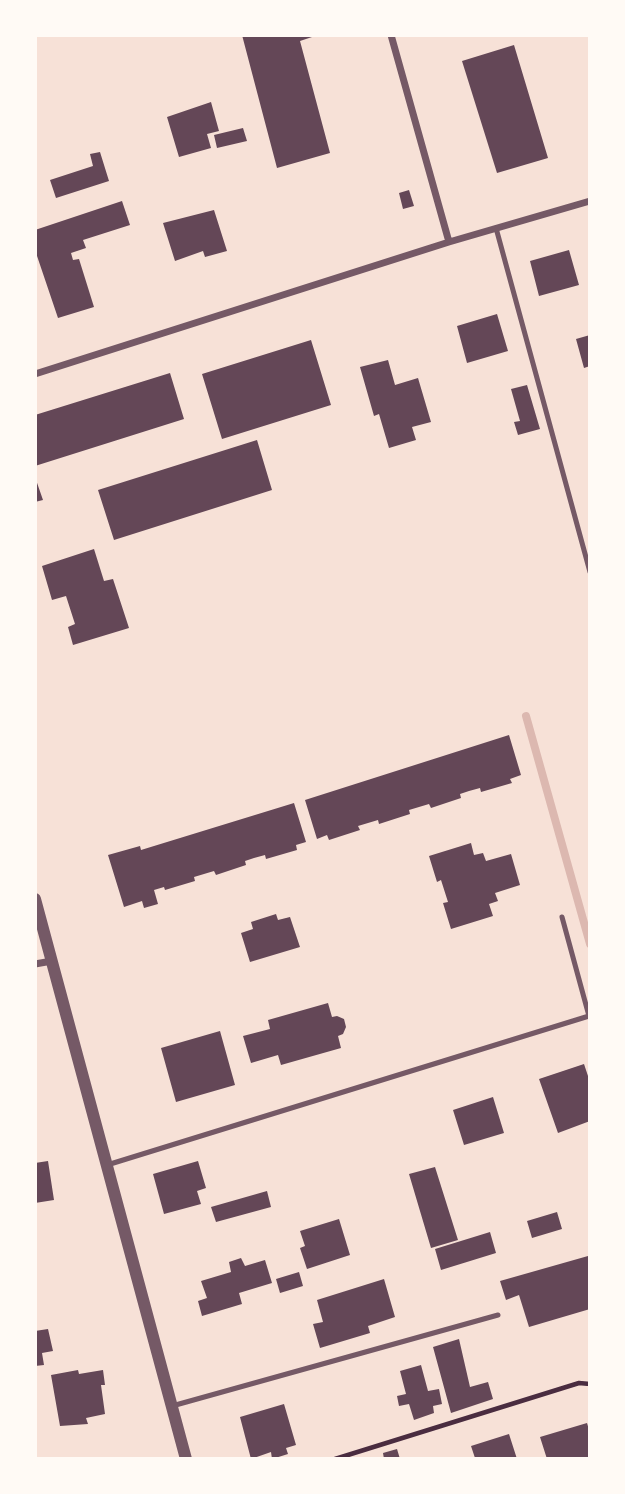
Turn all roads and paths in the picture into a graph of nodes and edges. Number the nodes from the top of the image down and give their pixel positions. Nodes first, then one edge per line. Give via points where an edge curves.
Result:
1 (391, 35) edge
2 (590, 201) edge
3 (496, 228) junction
4 (449, 243) junction
5 (35, 374) edge
6 (590, 572) edge
7 (35, 899) edge
8 (562, 917) dead end
9 (52, 961) junction
10 (35, 964) edge
11 (107, 1165) junction
12 (498, 1315) dead end
13 (590, 1384) edge
14 (172, 1406) junction
15 (186, 1459) edge
16 (335, 1459) edge

1 - 4 street
2 - 3 street
3 - 4 street
3 - 6 lane
4 - 5 street
7 - 9 street
8 - 11 lane via 589,1016
9 - 10 street
9 - 11 street
11 - 14 street
12 - 14 lane
13 - 16 path via 579,1383
14 - 15 street

